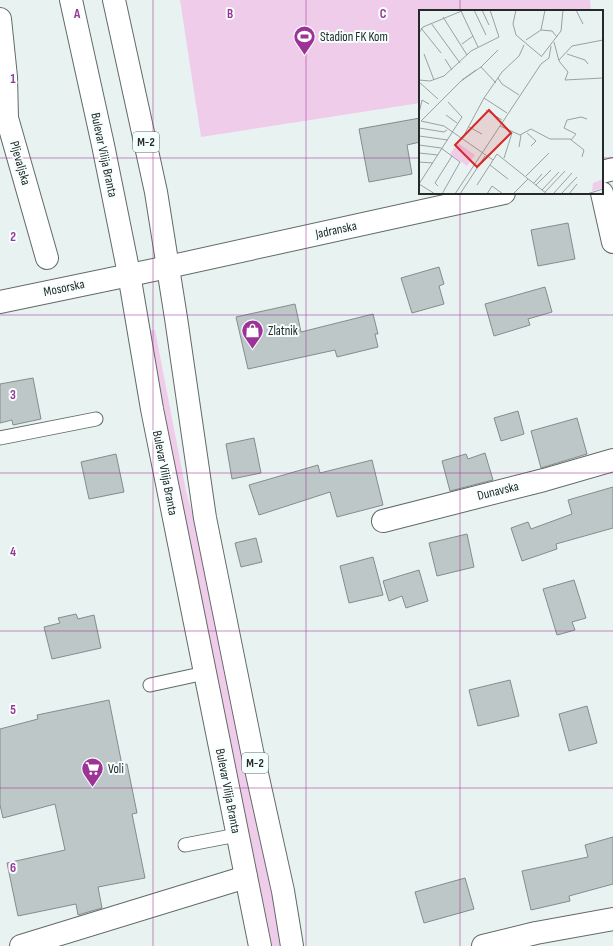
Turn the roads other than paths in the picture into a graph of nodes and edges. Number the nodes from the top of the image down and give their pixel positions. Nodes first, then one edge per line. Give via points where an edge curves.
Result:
1 (71, 0) edge
2 (114, 0) edge
3 (0, 19) edge
4 (613, 170) edge
5 (603, 172) edge
6 (499, 194) edge
7 (602, 194) edge
8 (613, 242) edge
9 (47, 258) dead end
10 (168, 266) junction
11 (129, 274) junction
12 (0, 302) edge
13 (96, 419) dead end
14 (0, 438) edge
15 (613, 460) edge
16 (383, 521) dead end
17 (204, 673) junction
18 (150, 685) dead end
19 (237, 835) junction
20 (185, 845) dead end
21 (246, 877) junction
22 (613, 919) edge
23 (22, 946) edge
24 (260, 946) edge
25 (292, 946) edge
26 (483, 946) edge

1 - 11 main road, Bulevar Vilija Branta / M-2
2 - 10 main road, M-2 via 156,192
3 - 9 main road, Pljevaljska via 7,118
4 - 5 main road
6 - 10 main road, Jadranska
7 - 8 main road
10 - 11 main road, Jadranska
10 - 25 main road, M-2 via 205,518 283,891
11 - 12 main road, Mosorska
11 - 17 main road, Bulevar Vilija Branta / M-2 via 152,409
13 - 14 lane
15 - 16 main road, Dunavska
17 - 18 lane
17 - 19 main road, Bulevar Vilija Branta / M-2
19 - 20 lane
19 - 21 main road, Bulevar Vilija Branta / M-2
21 - 23 main road
21 - 24 main road, Bulevar Vilija Branta / M-2
22 - 26 main road

